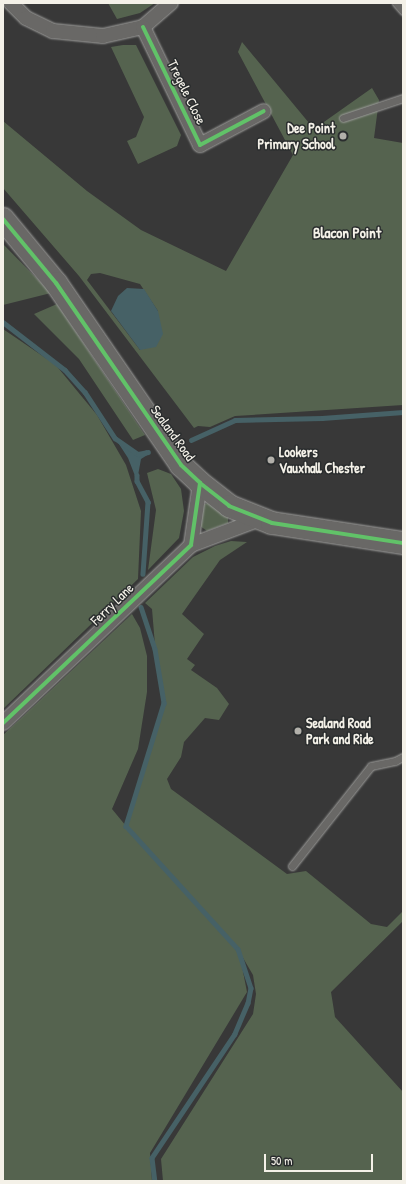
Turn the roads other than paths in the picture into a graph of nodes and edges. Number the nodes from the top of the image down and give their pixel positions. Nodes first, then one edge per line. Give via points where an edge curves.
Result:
1 (11, 3) edge
2 (171, 3) edge
3 (396, 3) edge
4 (403, 11) edge
5 (143, 27) junction
6 (403, 98) edge
7 (264, 111) dead end
8 (343, 118) dead end
9 (3, 219) edge
10 (200, 483) junction
11 (260, 518) junction
12 (403, 543) edge
13 (191, 545) junction
14 (3, 724) edge
15 (403, 757) edge
16 (292, 866) dead end

1 - 5 street via 26,18 62,34 103,36
2 - 5 street
3 - 4 lane
5 - 7 street, Tregele Close via 200,145
6 - 8 lane
9 - 10 main road, Sealand Road via 56,283 181,465
10 - 11 main road, Sealand Road via 229,506
10 - 13 street
11 - 12 main road, Sealand Road via 272,523
11 - 13 street, Ferry Lane
13 - 14 street, Ferry Lane
15 - 16 lane via 371,766

